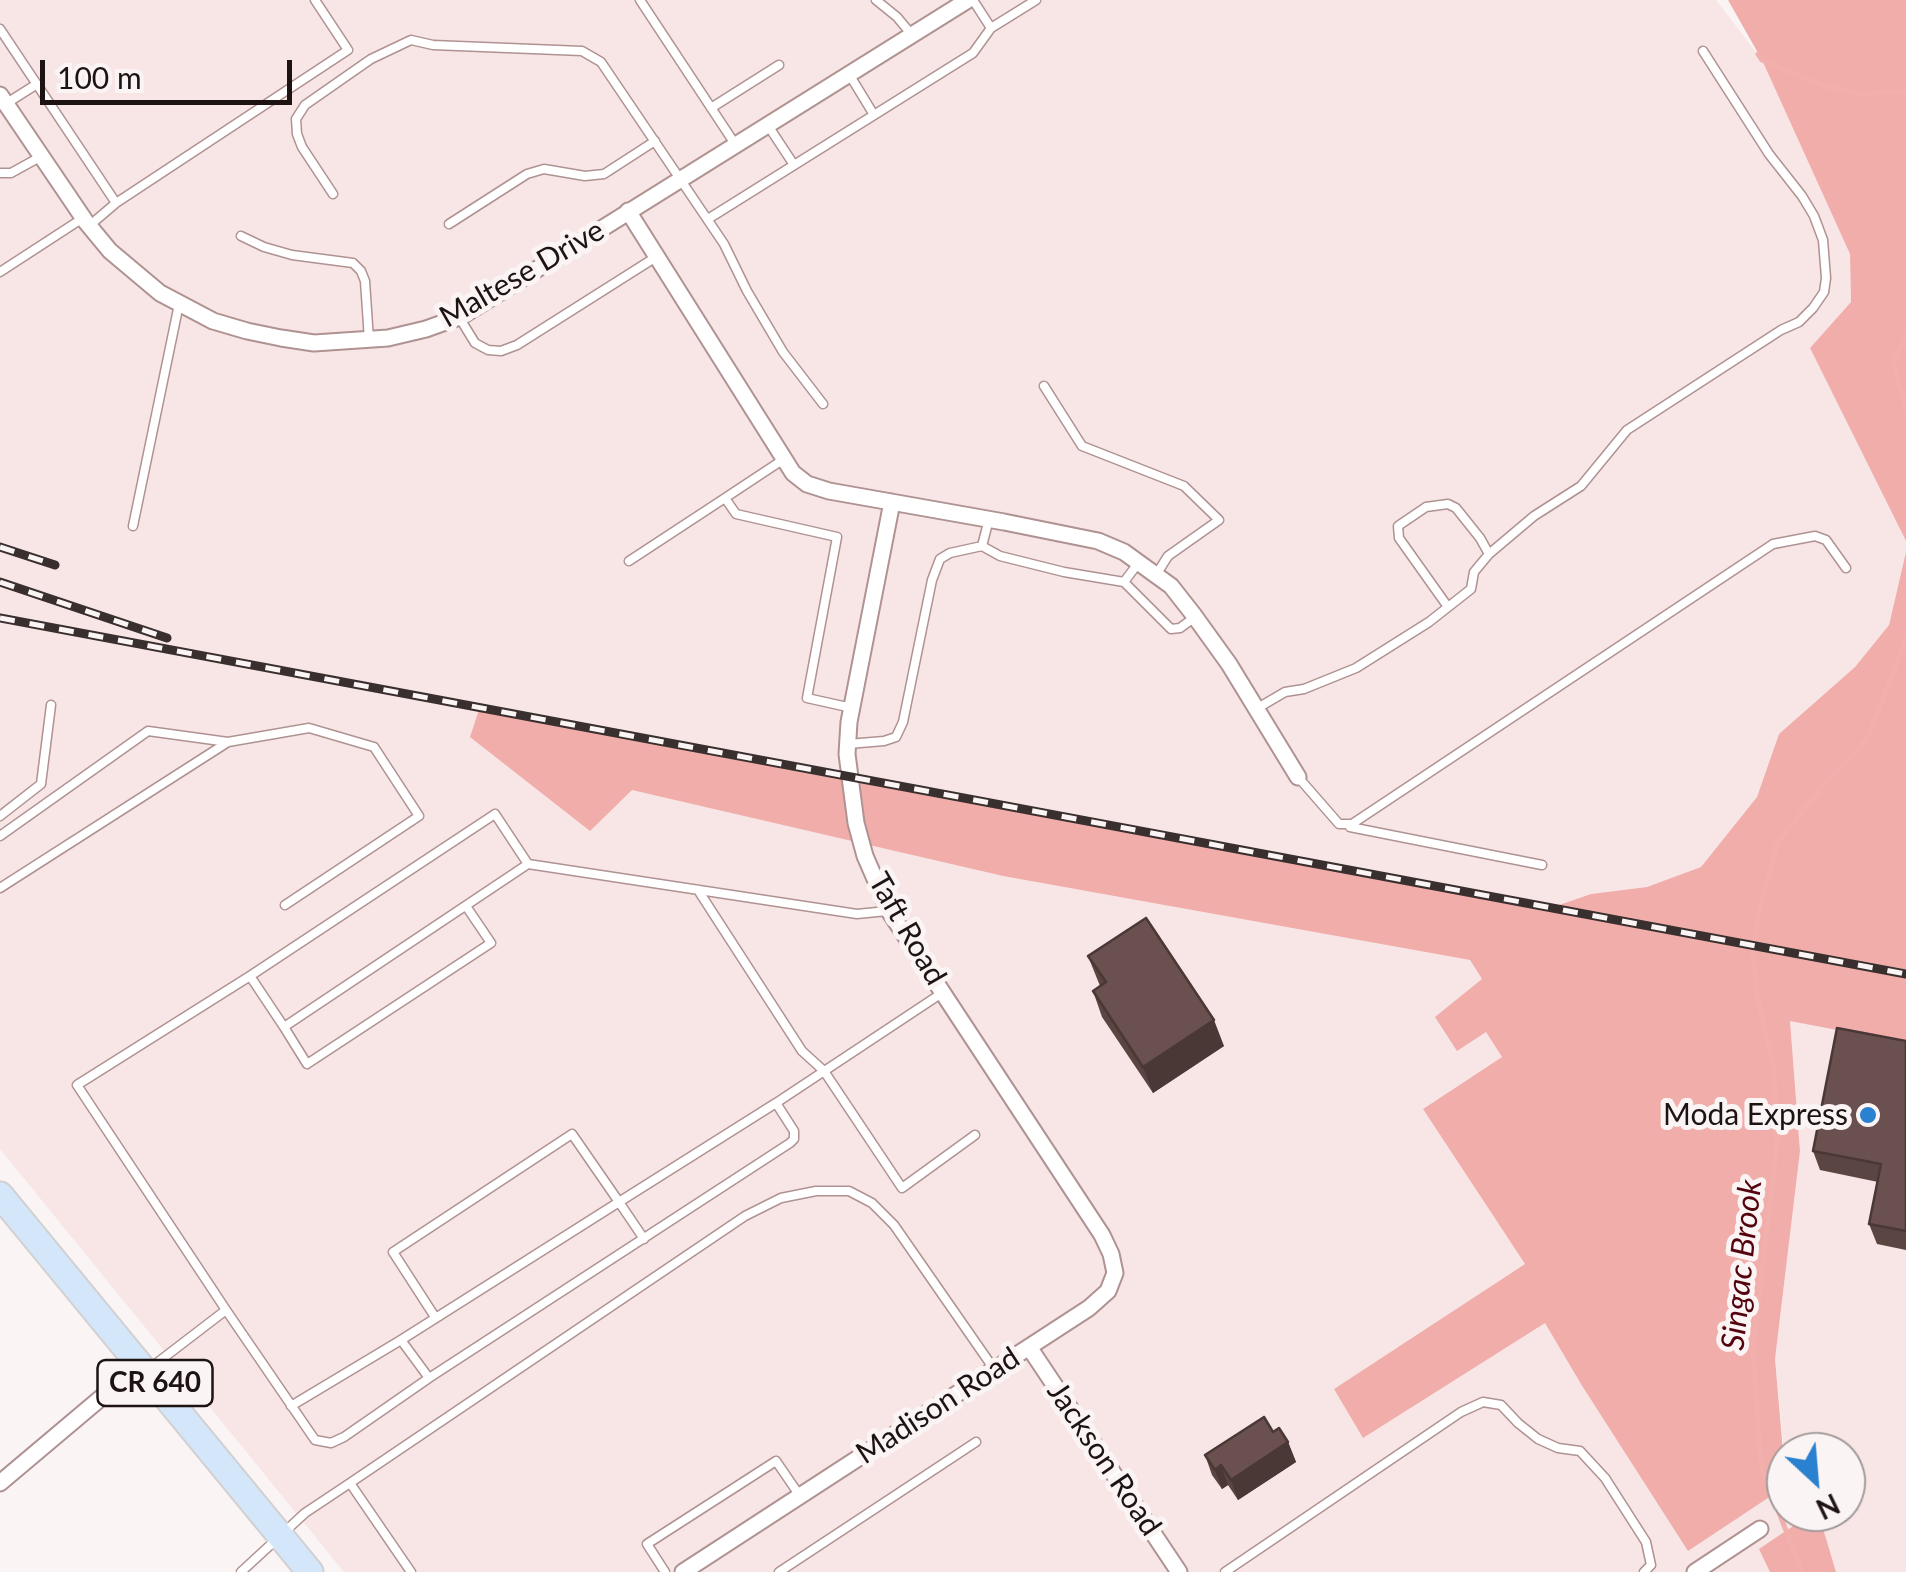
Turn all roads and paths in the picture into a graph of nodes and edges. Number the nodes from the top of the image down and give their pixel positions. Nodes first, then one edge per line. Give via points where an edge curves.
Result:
1 (315, 0) edge
2 (640, 0) edge
3 (876, 0) edge
4 (971, 0) edge
5 (1036, 0) edge
6 (0, 28) edge
7 (991, 28) junction
8 (912, 35) junction
9 (1703, 52) dead end
10 (779, 64) dead end
11 (849, 74) junction
12 (37, 84) junction
13 (3, 100) edge
14 (711, 108) junction
15 (874, 115) junction
16 (767, 124) junction
17 (655, 141) junction
18 (735, 144) junction
19 (40, 157) junction
20 (794, 165) junction
21 (0, 173) edge
22 (680, 178) junction
23 (333, 194) dead end
24 (116, 204) junction
25 (628, 211) junction
26 (708, 219) junction
27 (86, 222) junction
28 (449, 224) dead end
29 (240, 236) dead end
30 (656, 256) junction
31 (0, 272) edge
32 (179, 304) junction
33 (458, 317) junction
34 (369, 340) junction
35 (1044, 386) dead end
36 (823, 404) dead end
37 (784, 459) junction
38 (726, 498) junction
39 (892, 502) junction
40 (989, 519) junction
41 (133, 526) dead end
42 (982, 546) junction
43 (1489, 554) junction
44 (629, 560) dead end
45 (1139, 562) junction
46 (1846, 568) dead end
47 (1156, 575) junction
48 (1124, 582) junction
49 (1448, 607) junction
50 (1195, 617) junction
51 (51, 705) dead end
52 (852, 708) junction
53 (1256, 709) junction
54 (228, 742) junction
55 (848, 744) junction
56 (1298, 776) joint
57 (0, 816) edge
58 (1345, 826) junction
59 (0, 836) edge
60 (528, 864) junction
61 (1542, 865) dead end
62 (0, 888) edge
63 (698, 890) junction
64 (285, 904) dead end
65 (466, 906) junction
66 (889, 911) junction
67 (250, 976) junction
68 (943, 992) junction
69 (284, 1027) junction
70 (824, 1071) junction
71 (776, 1103) junction
72 (975, 1136) dead end
73 (0, 1195) edge
74 (619, 1202) junction
75 (1081, 1202) joint
76 (644, 1239) junction
77 (226, 1310) junction
78 (435, 1317) junction
79 (400, 1340) junction
80 (1028, 1347) junction
81 (142, 1368) junction
82 (994, 1370) junction
83 (428, 1378) junction
84 (291, 1406) junction
85 (976, 1442) dead end
86 (0, 1482) edge
87 (350, 1483) junction
88 (800, 1496) junction
89 (1760, 1528) dead end
90 (279, 1535) junction
91 (1171, 1569) edge
92 (303, 1570) edge
93 (240, 1572) edge
94 (412, 1572) edge
95 (665, 1572) edge
96 (683, 1572) edge
97 (780, 1572) edge
98 (1225, 1572) edge
99 (1644, 1572) edge
100 (1696, 1572) edge

1 - 24 lane via 348,50
2 - 14 lane
3 - 8 lane
4 - 7 lane
4 - 8 street, Maltese Drive
5 - 7 lane
6 - 12 lane
7 - 15 lane via 973,53
8 - 11 street, Maltese Drive
9 - 43 lane via 1814,216 1826,262 1824,292 1799,322 1627,430 1581,486
10 - 14 lane
11 - 15 lane
11 - 16 street, Maltese Drive
12 - 13 lane
12 - 24 lane
13 - 19 street, Maltese Drive
14 - 18 lane
15 - 20 lane
16 - 18 street, Maltese Drive
16 - 20 lane
17 - 22 lane
17 - 23 lane via 602,62 582,51 411,40 371,59 300,110 302,147
17 - 28 lane via 604,174 528,174
18 - 22 street, Maltese Drive
19 - 21 lane
19 - 27 street, Maltese Drive
20 - 26 lane
22 - 25 street, Maltese Drive
22 - 26 lane
24 - 27 lane
25 - 30 street
25 - 33 street, Maltese Drive
26 - 36 lane via 783,352
27 - 31 lane
27 - 32 street, Maltese Drive via 132,271
29 - 34 lane via 292,255 352,263 365,281
30 - 33 lane via 501,351 475,343
30 - 37 street
32 - 34 street, Maltese Drive via 281,338
32 - 41 lane
33 - 34 street, Maltese Drive
35 - 47 lane via 1082,446 1184,486 1219,520 1168,556
37 - 38 lane
37 - 39 street via 807,484
38 - 44 lane
38 - 52 lane via 736,514 836,537 807,698
39 - 40 street
39 - 52 street, Taft Road
40 - 42 lane
40 - 45 street via 1098,541
42 - 48 lane via 1000,556
42 - 55 lane via 940,559 896,737
43 - 49 lane via 1474,572 1471,590
43 - 49 lane via 1448,504 1426,507 1398,526 1399,538
45 - 47 street
45 - 48 lane
46 - 58 lane via 1826,540 1815,536 1773,544
47 - 50 street
48 - 50 lane via 1172,628
49 - 53 lane via 1356,668
50 - 53 street
51 - 57 lane via 41,784
52 - 55 street, Taft Road
53 - 56 street
54 - 59 lane via 148,731
54 - 62 lane
54 - 64 lane via 309,728 374,747 419,816
55 - 66 street, Taft Road via 856,824
56 - 58 lane
58 - 61 lane
60 - 63 lane
60 - 65 lane
60 - 67 lane via 496,814
63 - 66 lane via 857,914
63 - 70 lane via 802,1051
65 - 69 lane
65 - 69 lane via 492,944 308,1064
66 - 68 street, Taft Road
67 - 69 lane
67 - 77 lane via 77,1085
68 - 70 lane
68 - 75 street, Taft Road
70 - 71 lane
70 - 72 lane via 902,1188
71 - 74 lane
71 - 76 lane via 794,1130 790,1144
73 - 81 main road, CR 640
74 - 76 lane
74 - 78 lane
74 - 78 lane via 572,1134 393,1252
75 - 80 street, Madison Road via 1115,1273 1108,1291
76 - 83 lane
77 - 81 lane
77 - 84 lane
78 - 79 lane
79 - 83 lane
79 - 84 lane
80 - 82 street, Madison Road
80 - 91 street, Jackson Road
81 - 86 street
81 - 90 main road, CR 640
82 - 87 lane via 894,1225 850,1191 816,1191 781,1198 745,1216
82 - 88 street, Madison Road
83 - 84 lane via 331,1443 315,1440
85 - 97 lane
87 - 90 lane
87 - 94 lane
88 - 95 lane via 776,1460 647,1544
88 - 96 street, Madison Road
89 - 100 street
90 - 92 main road, CR 640
90 - 93 lane
98 - 99 lane via 1482,1402 1501,1405 1538,1438 1580,1451 1646,1542 1651,1565

